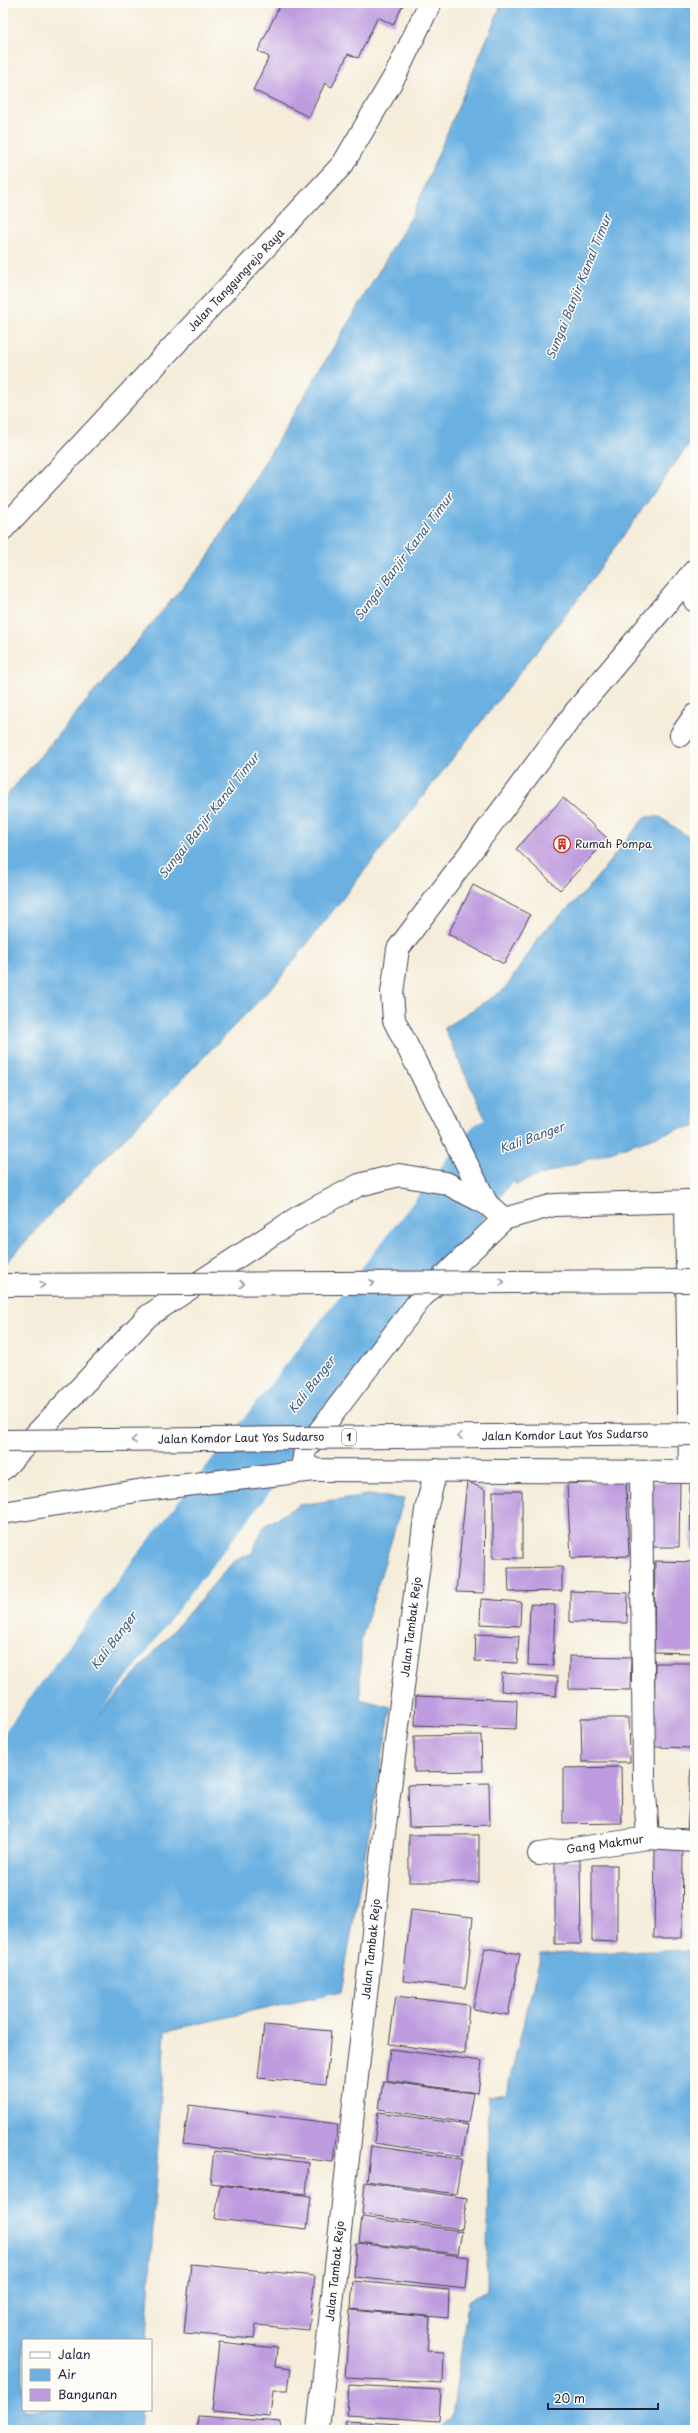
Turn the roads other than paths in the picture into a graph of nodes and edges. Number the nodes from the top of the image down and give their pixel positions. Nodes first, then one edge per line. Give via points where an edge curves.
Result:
1 (430, 3) edge
2 (3, 529) edge
3 (691, 574) edge
4 (695, 601) edge
5 (695, 715) edge
6 (681, 735) dead end
7 (482, 1200) junction
8 (690, 1201) edge
9 (504, 1219) junction
10 (695, 1281) edge
11 (3, 1285) edge
12 (695, 1434) edge
13 (3, 1441) edge
14 (3, 1470) edge
15 (315, 1470) junction
16 (436, 1470) junction
17 (641, 1472) junction
18 (692, 1472) edge
19 (3, 1513) edge
20 (648, 1838) junction
21 (695, 1841) edge
22 (539, 1854) dead end
23 (318, 2430) edge

1 - 2 main road, Jalan Tanggungrejo Raya via 396,74 343,164
3 - 4 main road
3 - 7 main road via 576,711 398,949 392,994 394,1020
5 - 6 main road
7 - 9 main road
7 - 14 main road via 446,1183 399,1175 359,1185 300,1216 148,1316
8 - 9 main road via 554,1205
8 - 18 main road
9 - 15 main road via 422,1297 305,1450 303,1464
11 -> 10 main road, bridge
12 -> 13 main road, Jalan Komdor Laut Yos Sudarso / 1, bridge
15 - 16 main road
15 - 19 main road via 143,1490
16 - 17 main road
16 - 23 main road, Jalan Tambak Rejo via 426,1510 383,1841
17 - 18 main road
17 - 20 main road via 644,1778
20 - 21 main road, Gang Makmur
20 - 22 main road, Gang Makmur

